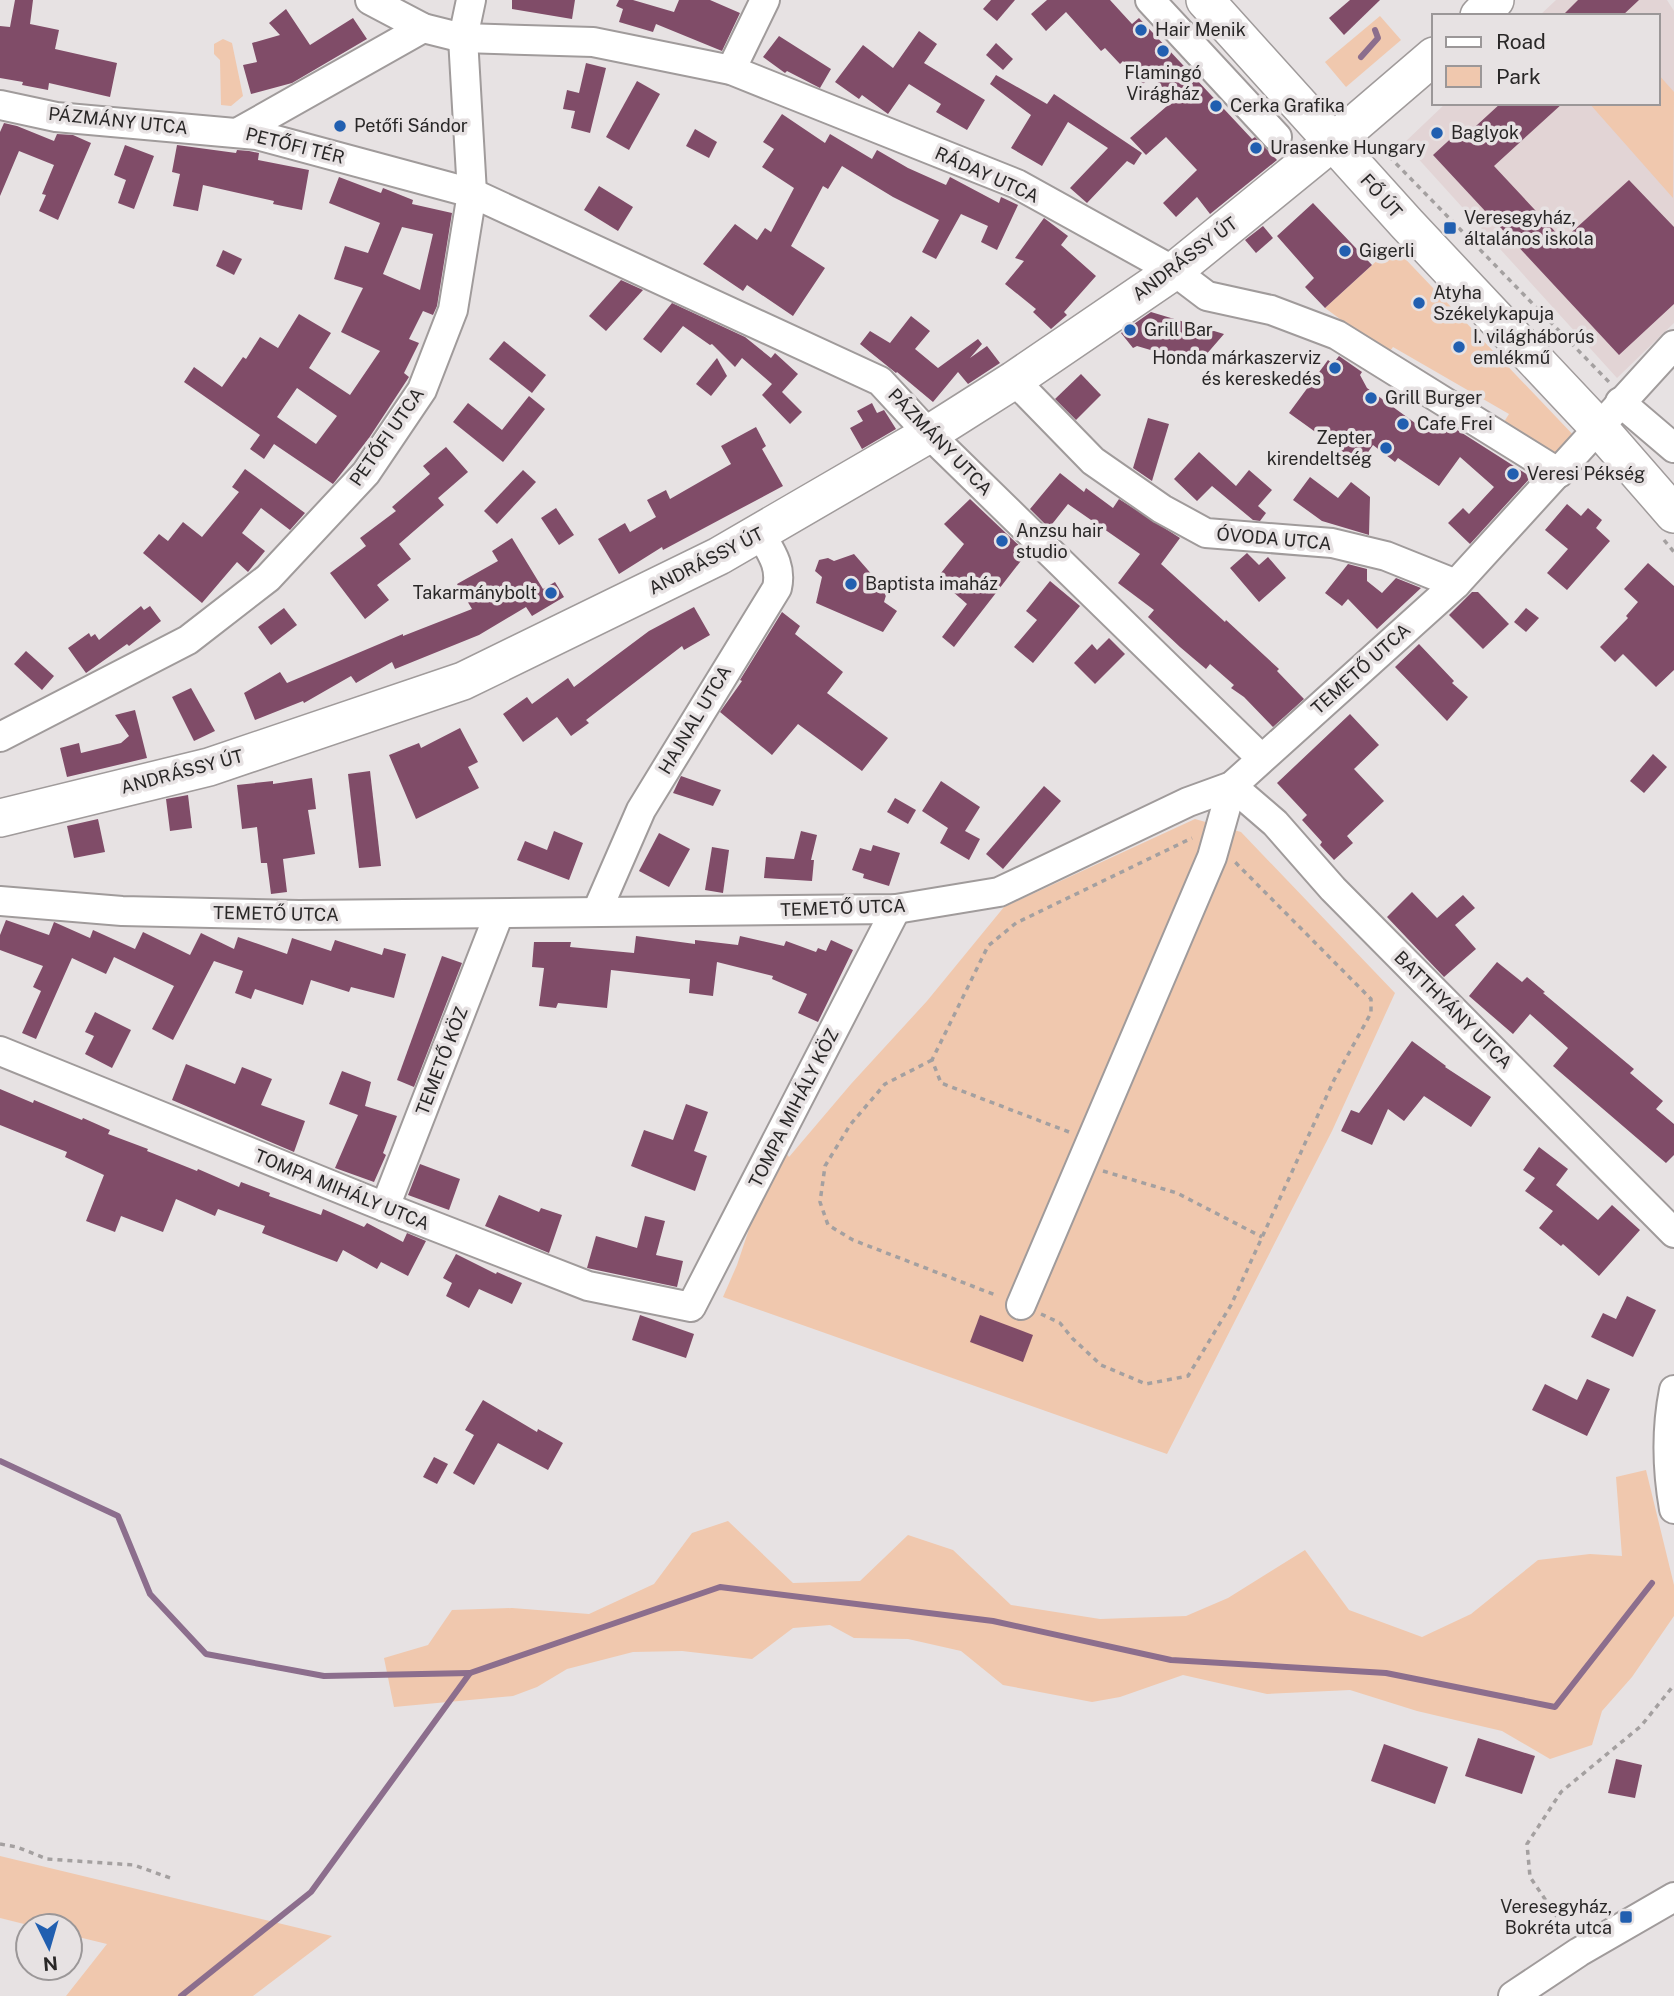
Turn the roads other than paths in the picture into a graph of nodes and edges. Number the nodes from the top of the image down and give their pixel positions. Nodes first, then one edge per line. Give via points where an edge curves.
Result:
1 (370, 0) edge
2 (471, 0) edge
3 (765, 0) edge
4 (1150, 0) edge
5 (1495, 0) edge
6 (1207, 2) edge
7 (1481, 14) edge
8 (423, 28) junction
9 (1178, 31) junction
10 (463, 38) junction
11 (1432, 58) edge
12 (731, 70) junction
13 (0, 105) edge
14 (1345, 132) junction
15 (237, 133) junction
16 (1276, 137) dead end
17 (472, 193) junction
18 (1174, 271) junction
19 (1674, 345) edge
20 (1014, 380) junction
21 (1615, 409) junction
22 (929, 434) junction
23 (1674, 448) edge
24 (1559, 473) junction
25 (1674, 514) edge
26 (760, 533) junction
27 (1456, 584) junction
28 (0, 737) edge
29 (1261, 758) junction
30 (1232, 786) junction
31 (0, 818) edge
32 (0, 901) edge
33 (897, 909) junction
34 (597, 911) junction
35 (499, 914) junction
36 (0, 1051) edge
37 (385, 1207) junction
38 (1674, 1233) edge
39 (1021, 1305) road end
40 (691, 1307) joint
41 (1674, 1390) edge
42 (1674, 1508) edge
43 (1674, 1897) edge
44 (1513, 1996) edge

1 - 8 street, RÁDAY UTCA
2 - 10 street, PETŐFI UTCA
3 - 12 street
4 - 9 street
5 - 7 main road
6 - 9 street
6 - 14 main road, FŐ ÚT
8 - 10 street, RÁDAY UTCA
8 - 15 street, PETŐFI TÉR
9 - 16 street
10 - 12 street, RÁDAY UTCA via 593,42
10 - 17 street, PETŐFI UTCA
11 - 14 main road, ANDRÁSSY ÚT
12 - 18 street, RÁDAY UTCA via 1017,184
13 - 15 street, PÁZMÁNY UTCA via 56,117
14 - 18 main road, ANDRÁSSY ÚT
14 - 21 main road, FŐ ÚT
15 - 17 street, PETŐFI TÉR
17 - 22 street, PÁZMÁNY UTCA via 880,380
17 - 28 street, PETŐFI UTCA via 453,310 422,390 366,473 268,578 188,640
18 - 20 main road, ANDRÁSSY ÚT
18 - 24 street, RÁDAY UTCA via 1207,296 1271,310 1337,335
19 - 21 street, TEMETŐ UTCA
20 - 22 main road, ANDRÁSSY ÚT
20 - 27 street, ÓVODA UTCA via 1093,461 1206,533 1332,543 1386,556
21 - 23 street, FŐ ÚT
21 - 24 street, TEMETŐ UTCA
21 - 25 main road, FŐ ÚT
22 - 26 main road, ANDRÁSSY ÚT
22 - 29 street, PÁZMÁNY UTCA
24 - 27 street, TEMETŐ UTCA
26 - 31 main road, ANDRÁSSY ÚT via 463,681 209,766
26 - 34 street, HAJNAL UTCA via 776,560 777,588 642,810
27 - 29 street, TEMETŐ UTCA
29 - 30 street, TEMETŐ UTCA
30 - 33 street, TEMETŐ UTCA via 1188,802 999,892
30 - 38 street, BATTHYÁNY UTCA via 1275,823 1333,889
30 - 39 street via 1212,857
32 - 35 street, TEMETŐ UTCA via 122,911
33 - 34 street, TEMETŐ UTCA
33 - 40 street, TOMPA MIHÁLY KÖZ
34 - 35 street, TEMETŐ UTCA
35 - 37 street, TEMETŐ KÖZ
36 - 37 street, TOMPA MIHÁLY UTCA
37 - 40 street, TOMPA MIHÁLY UTCA via 588,1286
41 - 42 street via 1668,1460
43 - 44 street

